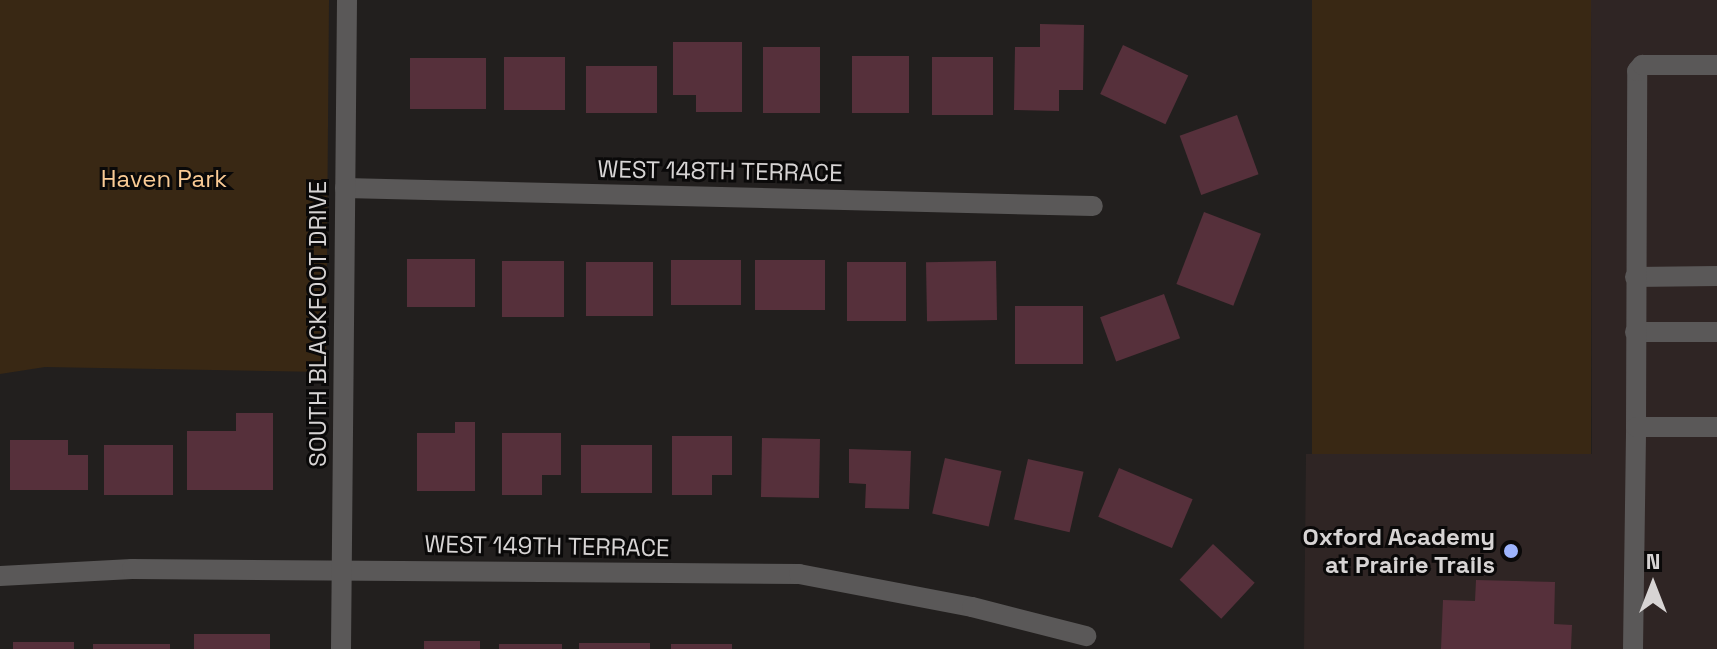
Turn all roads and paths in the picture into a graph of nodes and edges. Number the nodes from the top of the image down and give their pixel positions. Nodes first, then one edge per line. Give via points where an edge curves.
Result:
1 (347, 0) edge
2 (1717, 65) edge
3 (345, 188) junction
4 (1093, 206) dead end
5 (1717, 276) edge
6 (1635, 277) junction
7 (1635, 332) junction
8 (1717, 332) edge
9 (1636, 427) junction
10 (1717, 427) edge
11 (342, 570) junction
12 (0, 576) edge
13 (1086, 636) dead end
14 (341, 649) edge
15 (1633, 649) edge

1 - 3 street, SOUTH BLACKFOOT DRIVE
2 - 6 street via 1642,65 1637,71
3 - 4 street, WEST 148TH TERRACE
3 - 11 street, SOUTH BLACKFOOT DRIVE
5 - 6 street
6 - 7 street
7 - 8 street
7 - 9 street
9 - 10 street
9 - 15 street
11 - 12 street, WEST 149TH TERRACE via 132,569
11 - 13 street, WEST 149TH TERRACE via 799,574 972,607
11 - 14 street, SOUTH BLACKFOOT DRIVE

